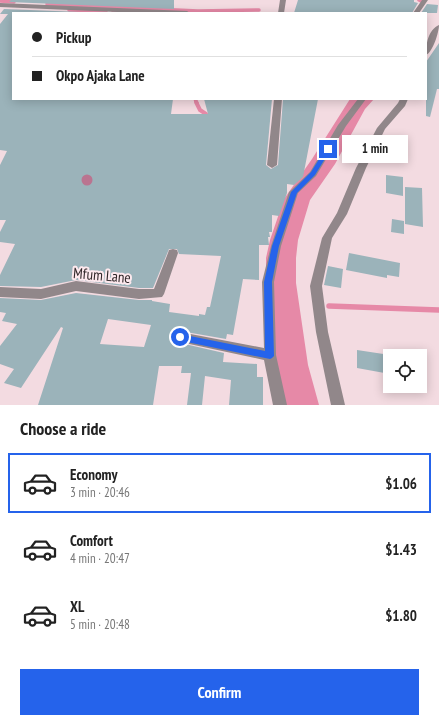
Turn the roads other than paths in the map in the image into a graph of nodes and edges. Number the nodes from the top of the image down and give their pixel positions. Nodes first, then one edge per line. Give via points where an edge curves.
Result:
1 (283, 0) edge
2 (421, 1) edge
3 (0, 4) edge
4 (166, 12) edge
5 (281, 12) edge
6 (416, 12) edge
7 (439, 27) edge
8 (427, 50) edge
9 (278, 100) edge
10 (361, 100) edge
11 (404, 100) edge
12 (272, 165) dead end
13 (173, 253) dead end
14 (0, 292) edge
15 (180, 337) dead end
16 (270, 356) junction
17 (280, 405) edge
18 (338, 405) edge

1 - 5 street
2 - 6 street
3 - 4 street
7 - 8 street
9 - 12 street
10 - 16 street via 342,125 313,174 294,192 290,203 268,282
11 - 18 street via 381,128 342,214 327,238 316,286 322,332
13 - 14 street, Mfum Lane via 158,294 76,286 41,294
15 - 16 street
16 - 17 street

